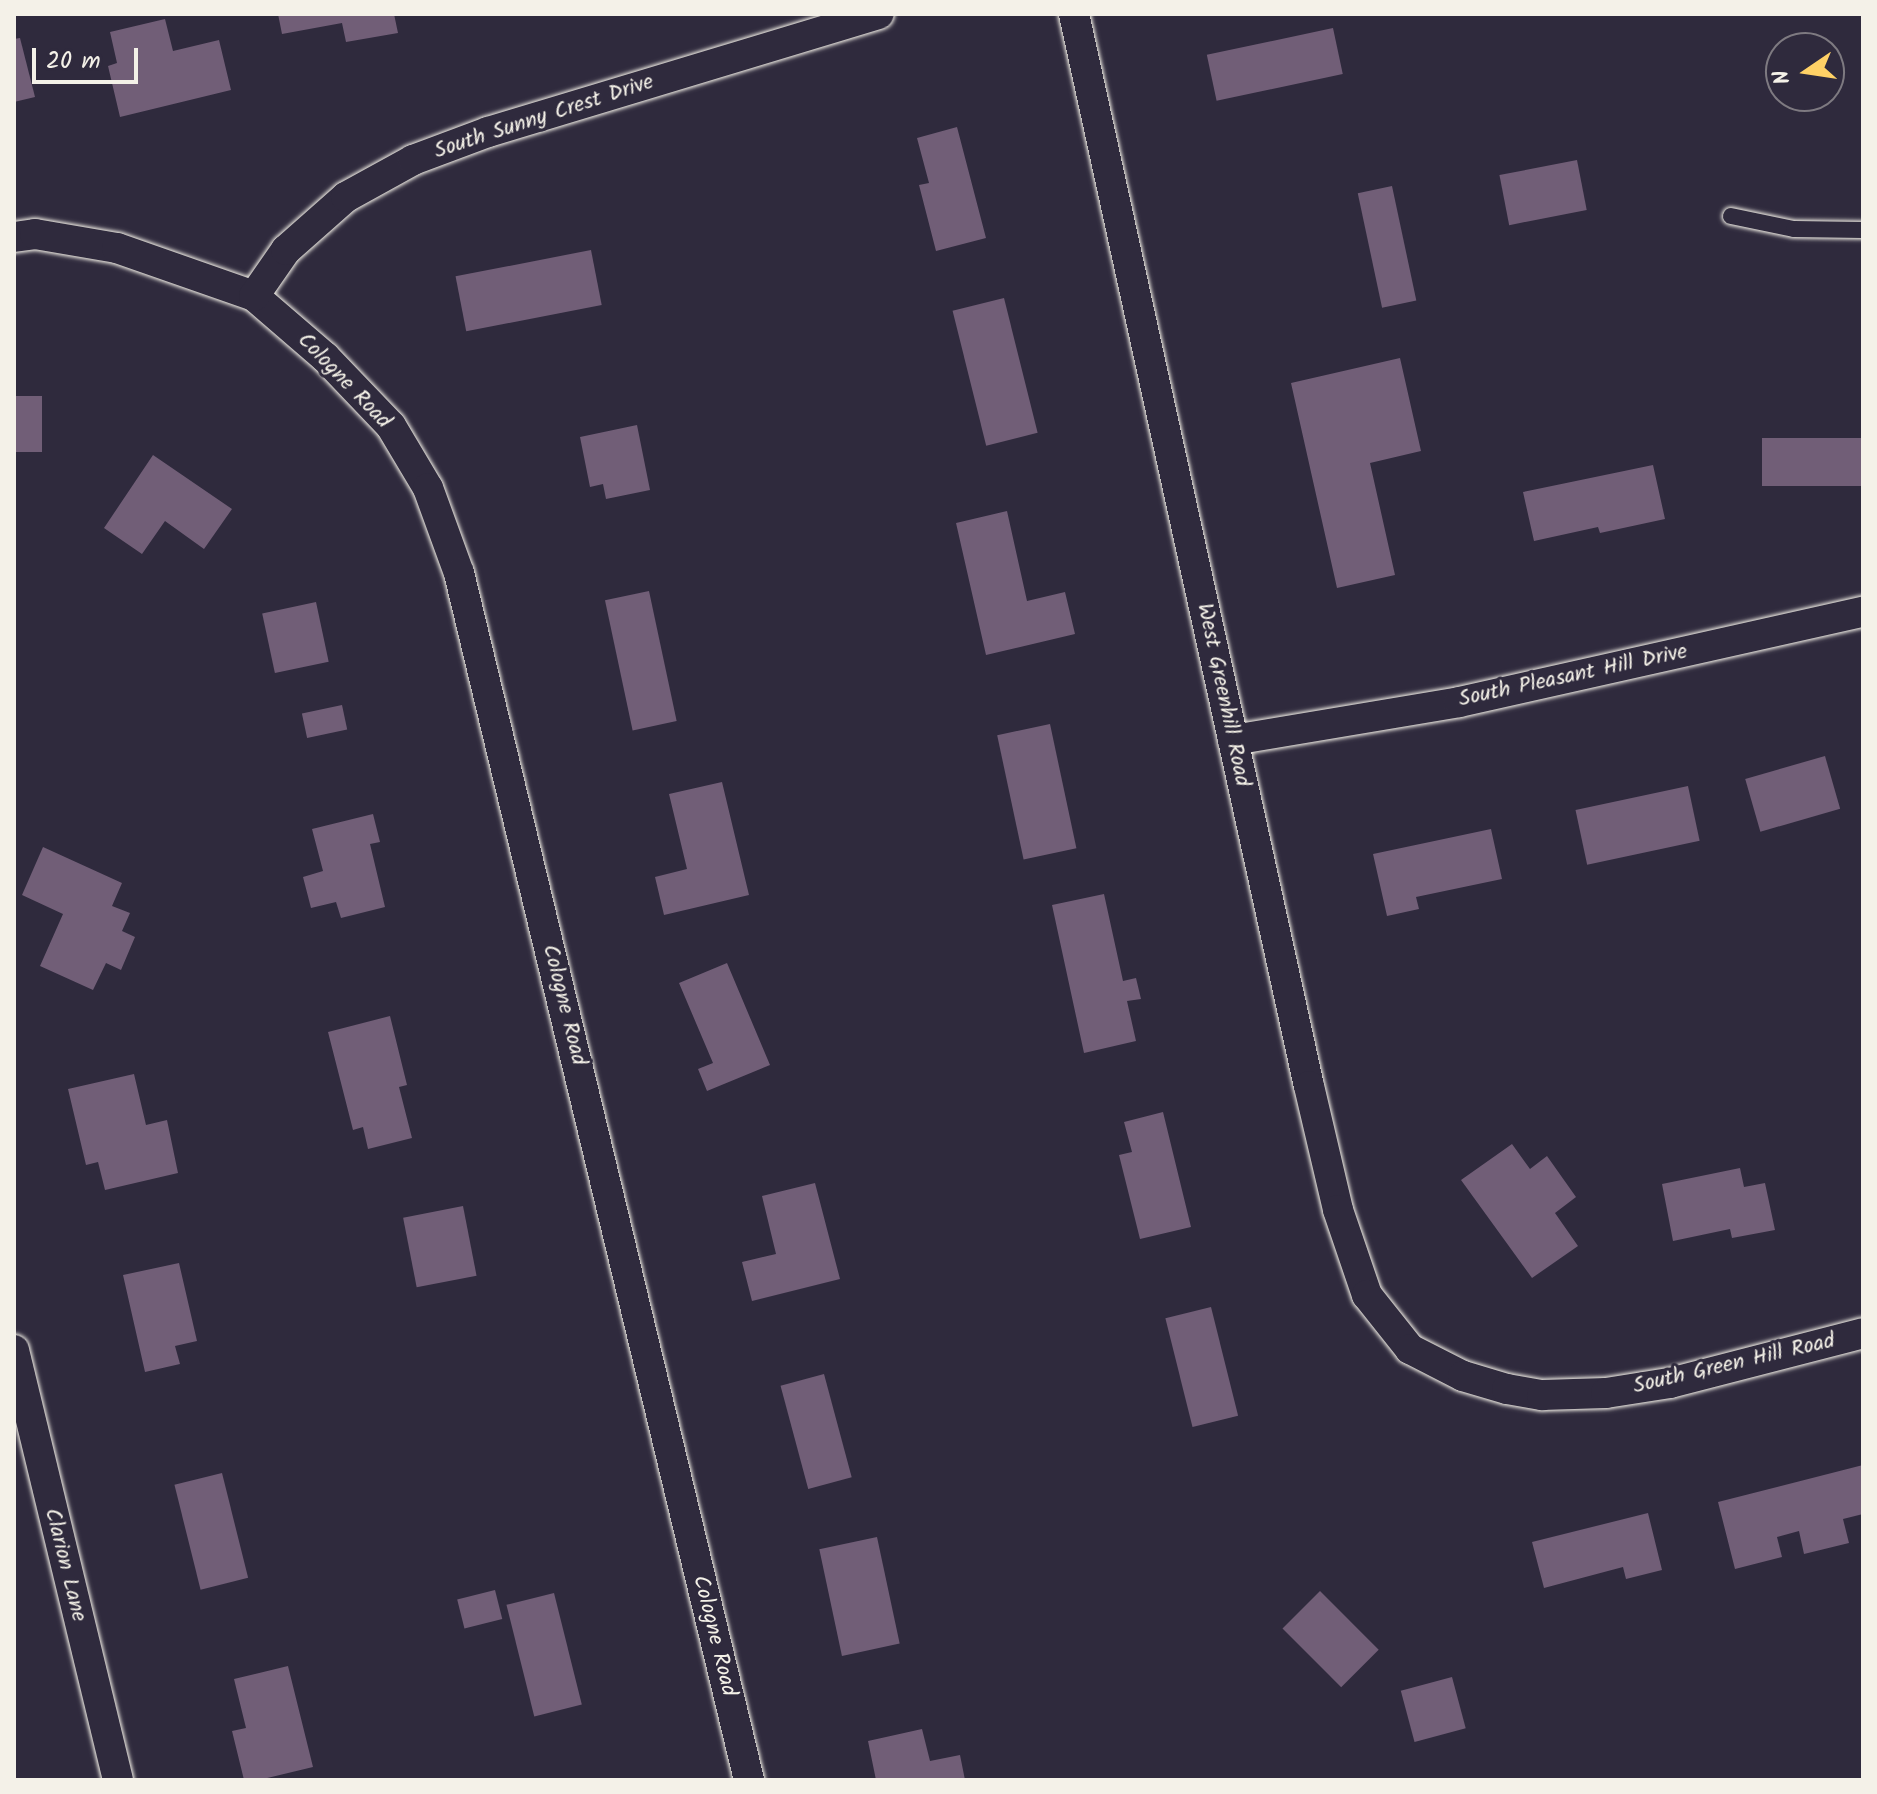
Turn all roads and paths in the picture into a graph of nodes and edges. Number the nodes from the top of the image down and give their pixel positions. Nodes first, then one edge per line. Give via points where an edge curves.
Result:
1 (879, 14) edge
2 (1074, 14) edge
3 (1731, 216) dead end
4 (1863, 230) edge
5 (14, 237) edge
6 (254, 296) junction
7 (1863, 612) edge
8 (1233, 740) junction
9 (1863, 1333) edge
10 (14, 1350) edge
11 (1419, 1354) joint
12 (118, 1780) edge
13 (749, 1780) edge

1 - 6 street, South Sunny Crest Drive via 488,132 413,160 346,197 286,250
2 - 8 street, West Greenhill Road
3 - 4 lane via 1794,229
5 - 6 street via 35,234 117,248
6 - 13 street, Cologne Road via 325,357 391,426 428,488 459,573
7 - 8 street, South Pleasant Hill Drive via 1459,702
8 - 11 street, West Greenhill Road via 1338,1210 1367,1295
9 - 11 street, South Green Hill Road via 1670,1383 1606,1393 1542,1395 1507,1389 1463,1376
10 - 12 street, Clarion Lane

